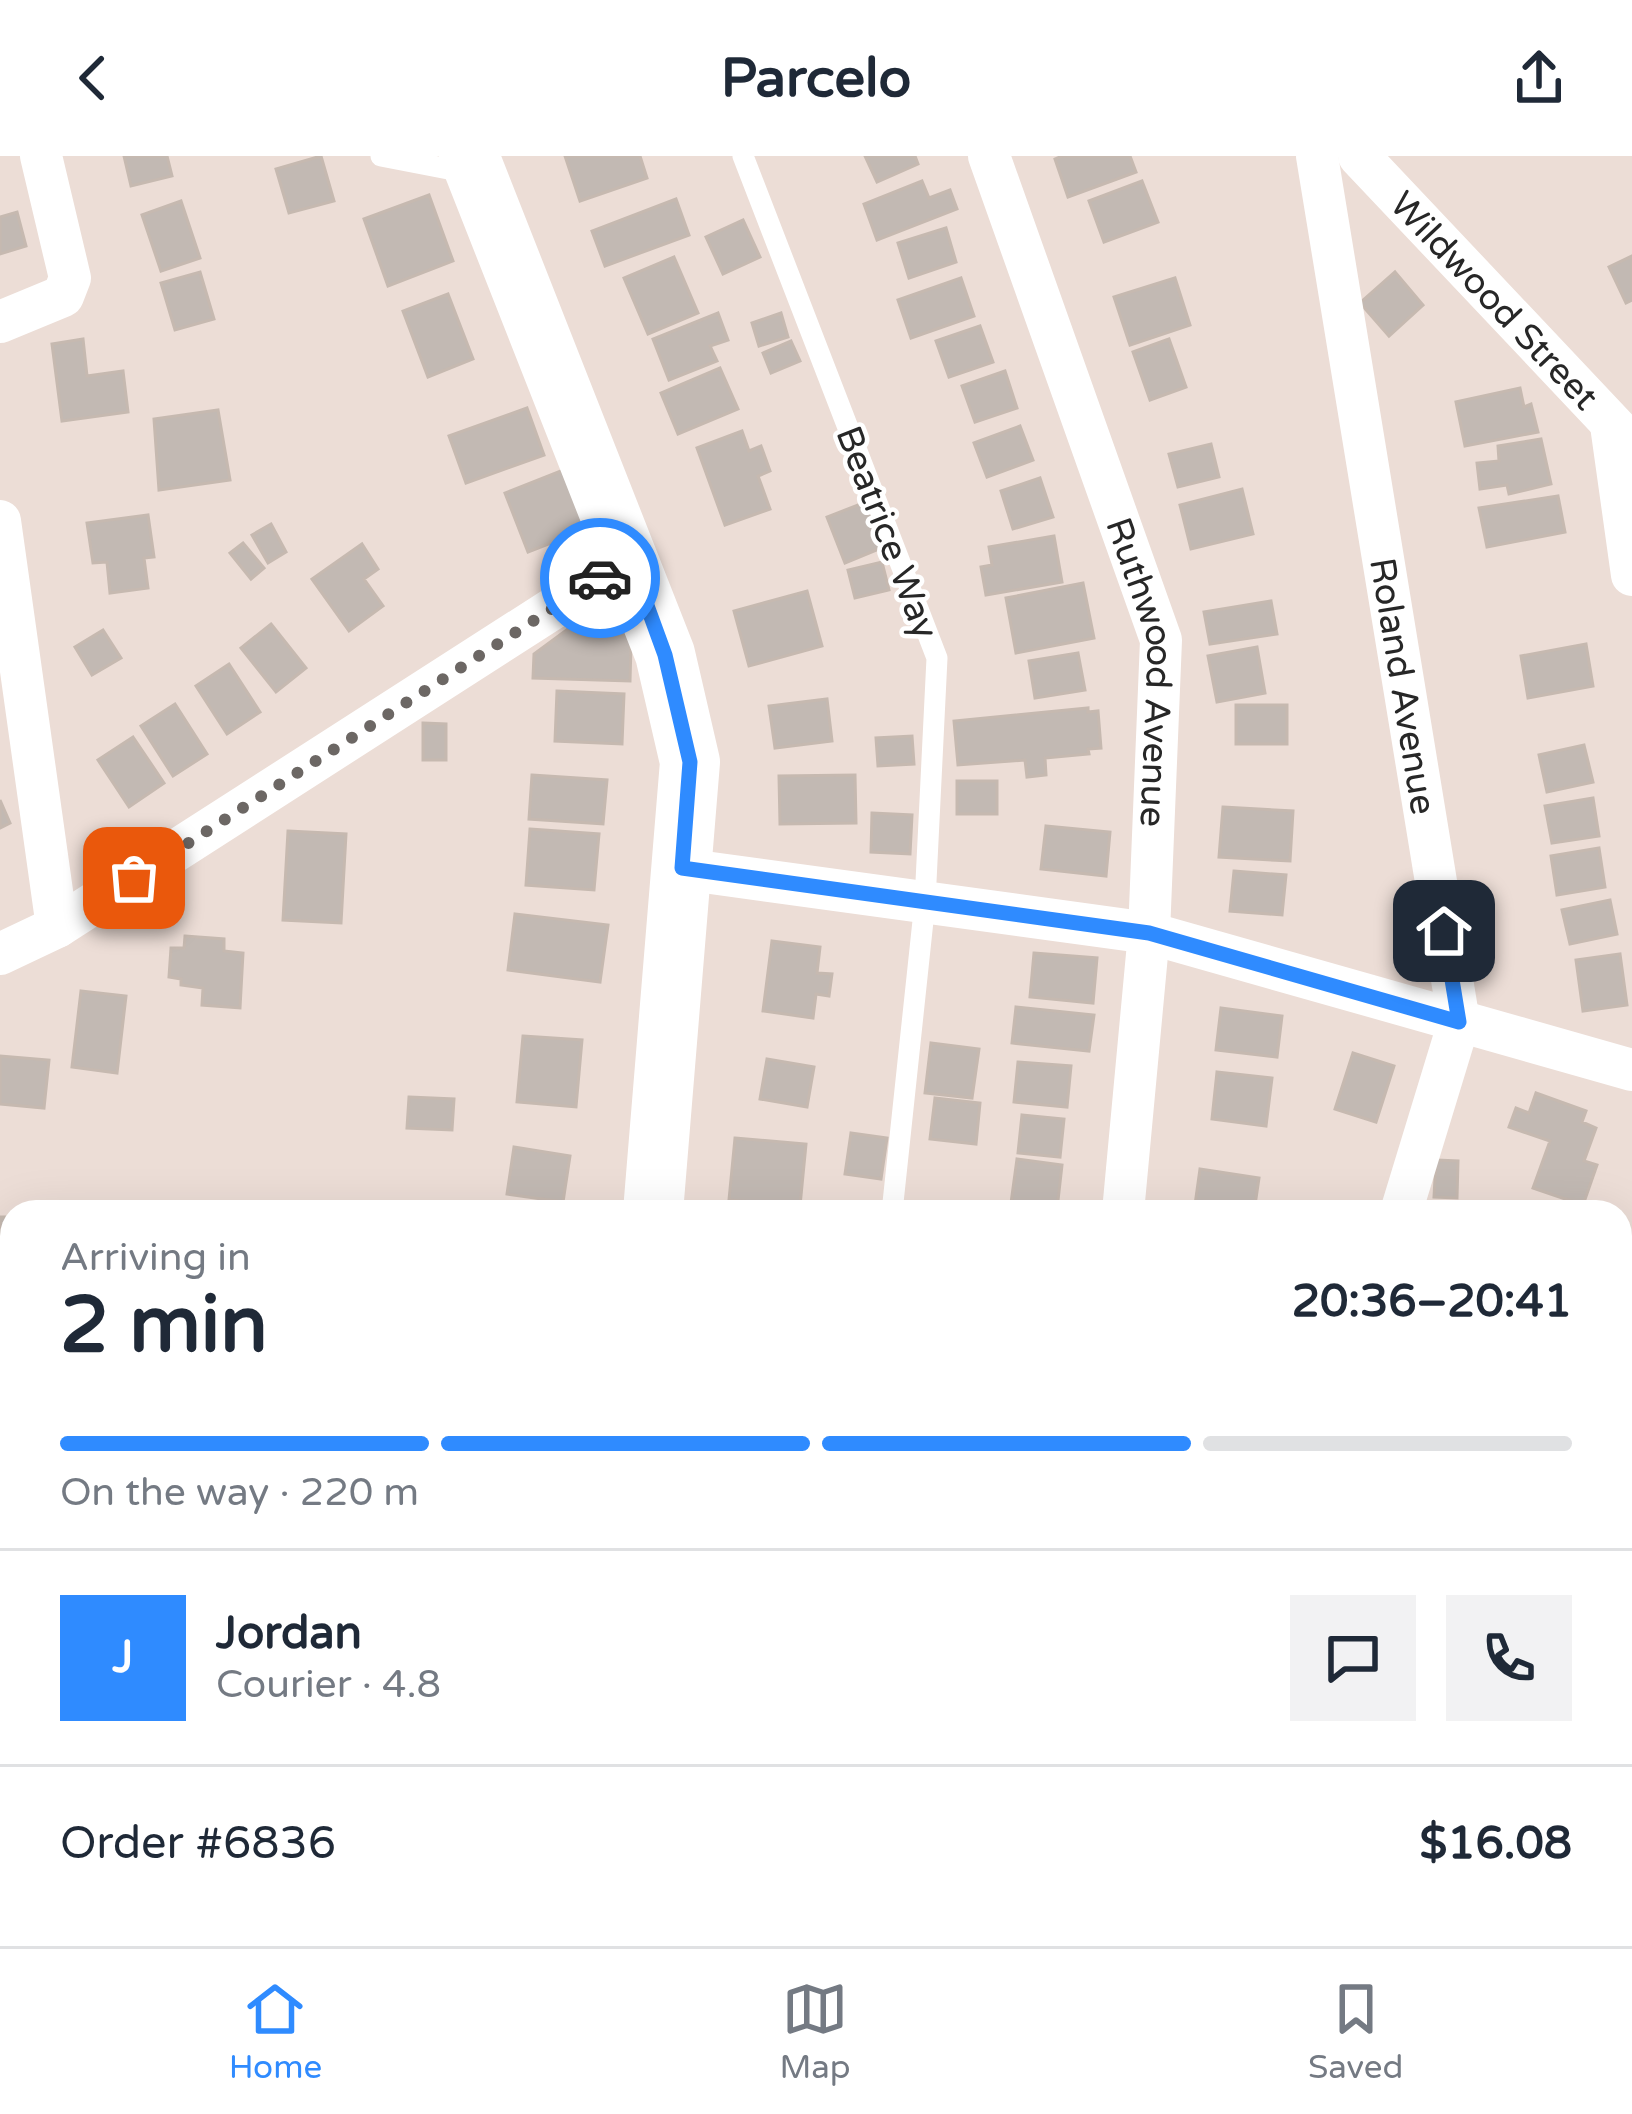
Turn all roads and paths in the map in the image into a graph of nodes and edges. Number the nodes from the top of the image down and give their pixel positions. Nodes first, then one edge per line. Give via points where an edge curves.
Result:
1 (41, 156) edge
2 (381, 156) edge
3 (743, 156) edge
4 (989, 156) edge
5 (1317, 156) edge
6 (1360, 156) edge
7 (472, 165) edge
8 (0, 322) edge
9 (1622, 435) edge
10 (0, 521) edge
11 (630, 559) junction
12 (1632, 574) edge
13 (682, 868) junction
14 (925, 902) junction
15 (57, 927) junction
16 (1149, 933) junction
17 (0, 954) edge
18 (1459, 1022) junction
19 (1632, 1070) edge
20 (654, 1200) edge
21 (893, 1200) edge
22 (1124, 1200) edge
23 (1405, 1200) edge

1 - 8 street via 70,278 63,296
2 - 7 lane
3 - 14 lane, Beatrice Way via 937,658
4 - 16 street, Ruthwood Avenue via 1161,640
5 - 18 street, Roland Avenue
6 - 9 street, Wildwood Street
7 - 11 street
9 - 12 street
10 - 15 street
11 - 13 street via 665,655 690,762
11 - 15 street
13 - 14 street
13 - 20 street
14 - 16 street
14 - 21 lane, Beatrice Way
15 - 17 street
16 - 18 street
16 - 22 street, Ruthwood Avenue
18 - 19 street
18 - 23 street, Roland Avenue

